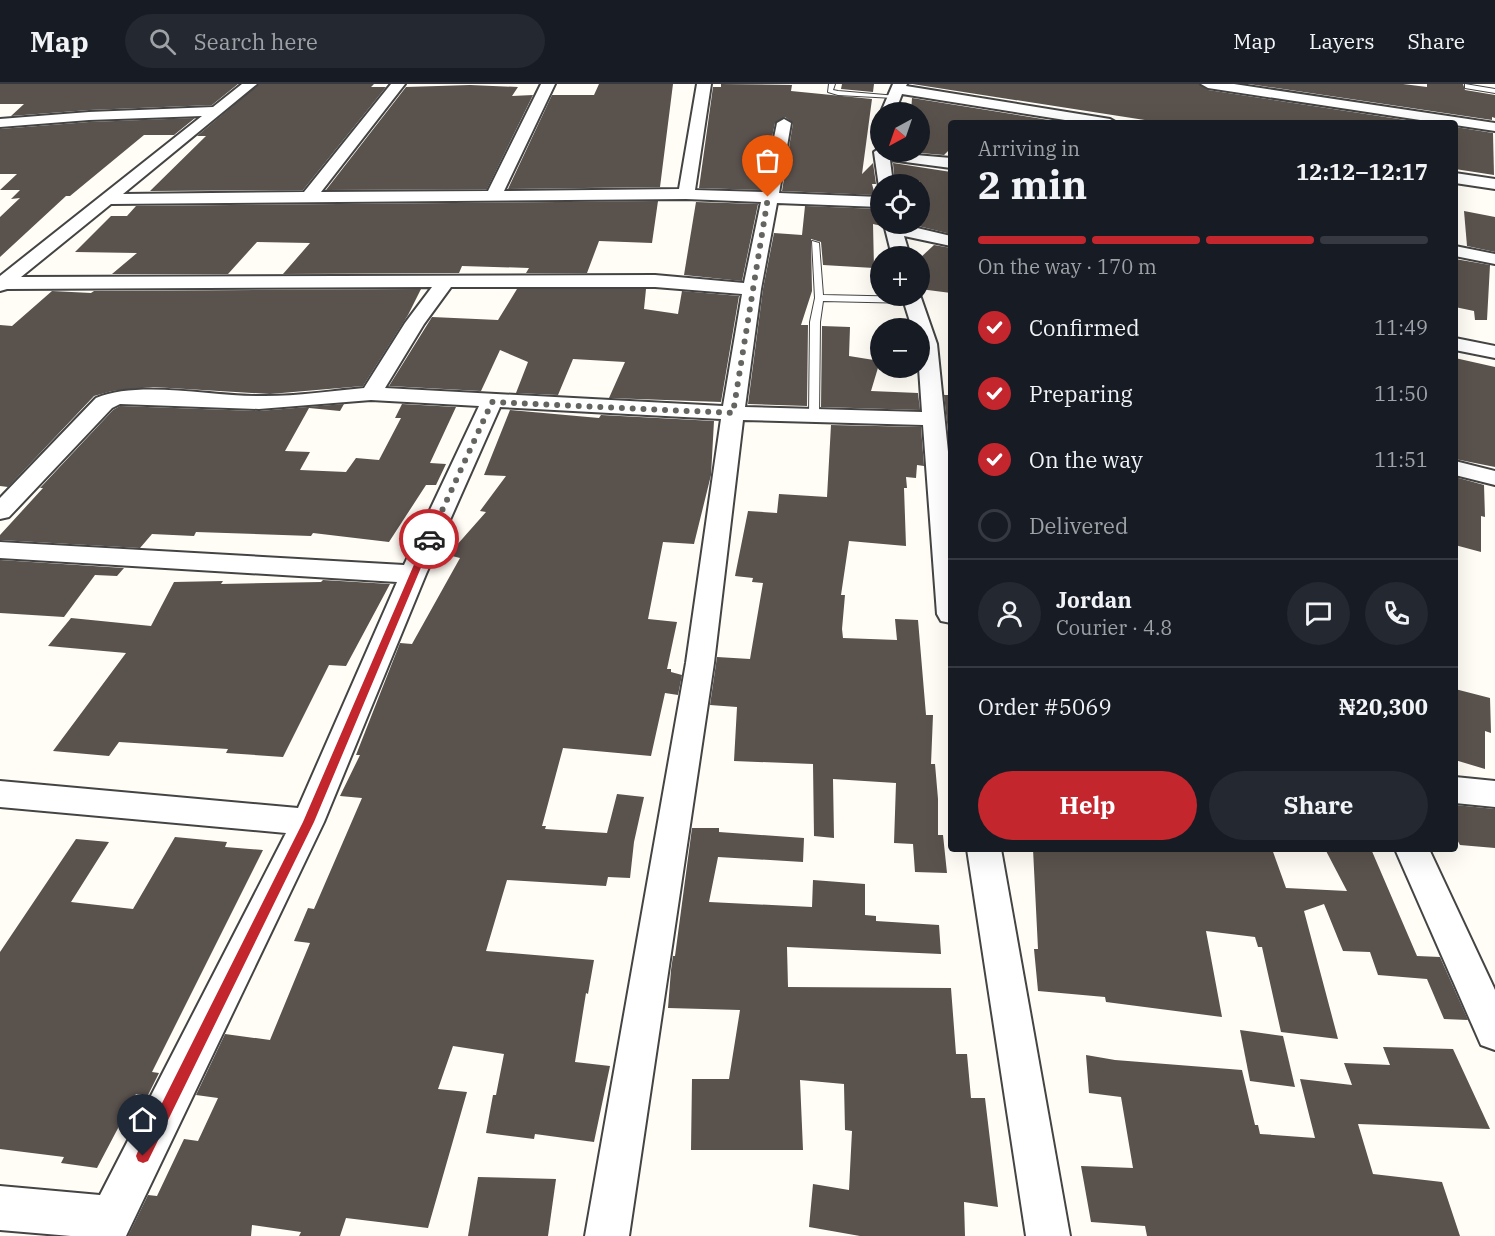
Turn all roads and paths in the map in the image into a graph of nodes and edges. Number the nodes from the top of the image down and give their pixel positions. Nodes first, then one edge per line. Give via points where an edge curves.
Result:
1 (250, 84) edge
2 (398, 84) edge
3 (548, 84) edge
4 (704, 84) edge
5 (832, 84) edge
6 (1208, 84) edge
7 (1468, 84) edge
8 (897, 90) edge
9 (1495, 91) edge
10 (218, 111) junction
11 (1091, 120) edge
12 (1448, 120) edge
13 (1458, 121) edge
14 (0, 123) edge
15 (784, 123) dead end
16 (1495, 127) edge
17 (930, 160) edge
18 (948, 163) edge
19 (1458, 178) edge
20 (1495, 184) edge
21 (686, 194) junction
22 (494, 196) junction
23 (309, 197) junction
24 (768, 197) junction
25 (108, 199) junction
26 (870, 202) edge
27 (924, 234) edge
28 (948, 240) edge
29 (814, 243) dead end
30 (1458, 253) edge
31 (1495, 259) edge
32 (447, 280) junction
33 (2, 284) edge
34 (752, 289) junction
35 (819, 298) junction
36 (870, 298) edge
37 (915, 306) edge
38 (1458, 345) edge
39 (1495, 352) edge
40 (371, 393) junction
41 (492, 402) junction
42 (733, 413) junction
43 (814, 416) junction
44 (932, 419) junction
45 (1458, 469) edge
46 (1495, 477) edge
47 (0, 512) edge
48 (0, 550) edge
49 (413, 574) junction
50 (948, 583) edge
51 (1458, 790) edge
52 (0, 794) edge
53 (1495, 794) edge
54 (308, 822) junction
55 (984, 852) edge
56 (1413, 852) edge
57 (1495, 1032) edge
58 (0, 1208) edge
59 (108, 1227) edge
60 (607, 1236) edge
61 (1048, 1236) edge

1 - 10 street
2 - 23 street
3 - 22 street
4 - 21 street
5 - 8 lane via 830,91 838,93
6 - 12 street
7 - 9 lane via 1467,87
8 - 11 street
10 - 14 street
10 - 25 street
13 - 16 street
15 - 24 street
17 - 18 street
19 - 20 street
21 - 22 street
21 - 24 street
22 - 23 street
23 - 25 street
24 - 26 street
24 - 34 street
25 - 33 street
27 - 28 street
29 - 35 lane
30 - 31 street
32 - 33 street
32 - 34 street via 656,281
32 - 40 street
34 - 42 street
35 - 36 lane
35 - 43 lane
37 - 44 street via 935,346
38 - 39 street
40 - 41 street
40 - 47 street via 259,403 115,398 104,403
41 - 42 street
41 - 49 street
42 - 43 street
42 - 60 street via 700,663
43 - 44 street
44 - 50 street
45 - 46 street
48 - 49 street
49 - 54 street
51 - 53 street
52 - 54 street
54 - 59 street
55 - 61 street
56 - 57 street
58 - 59 street

